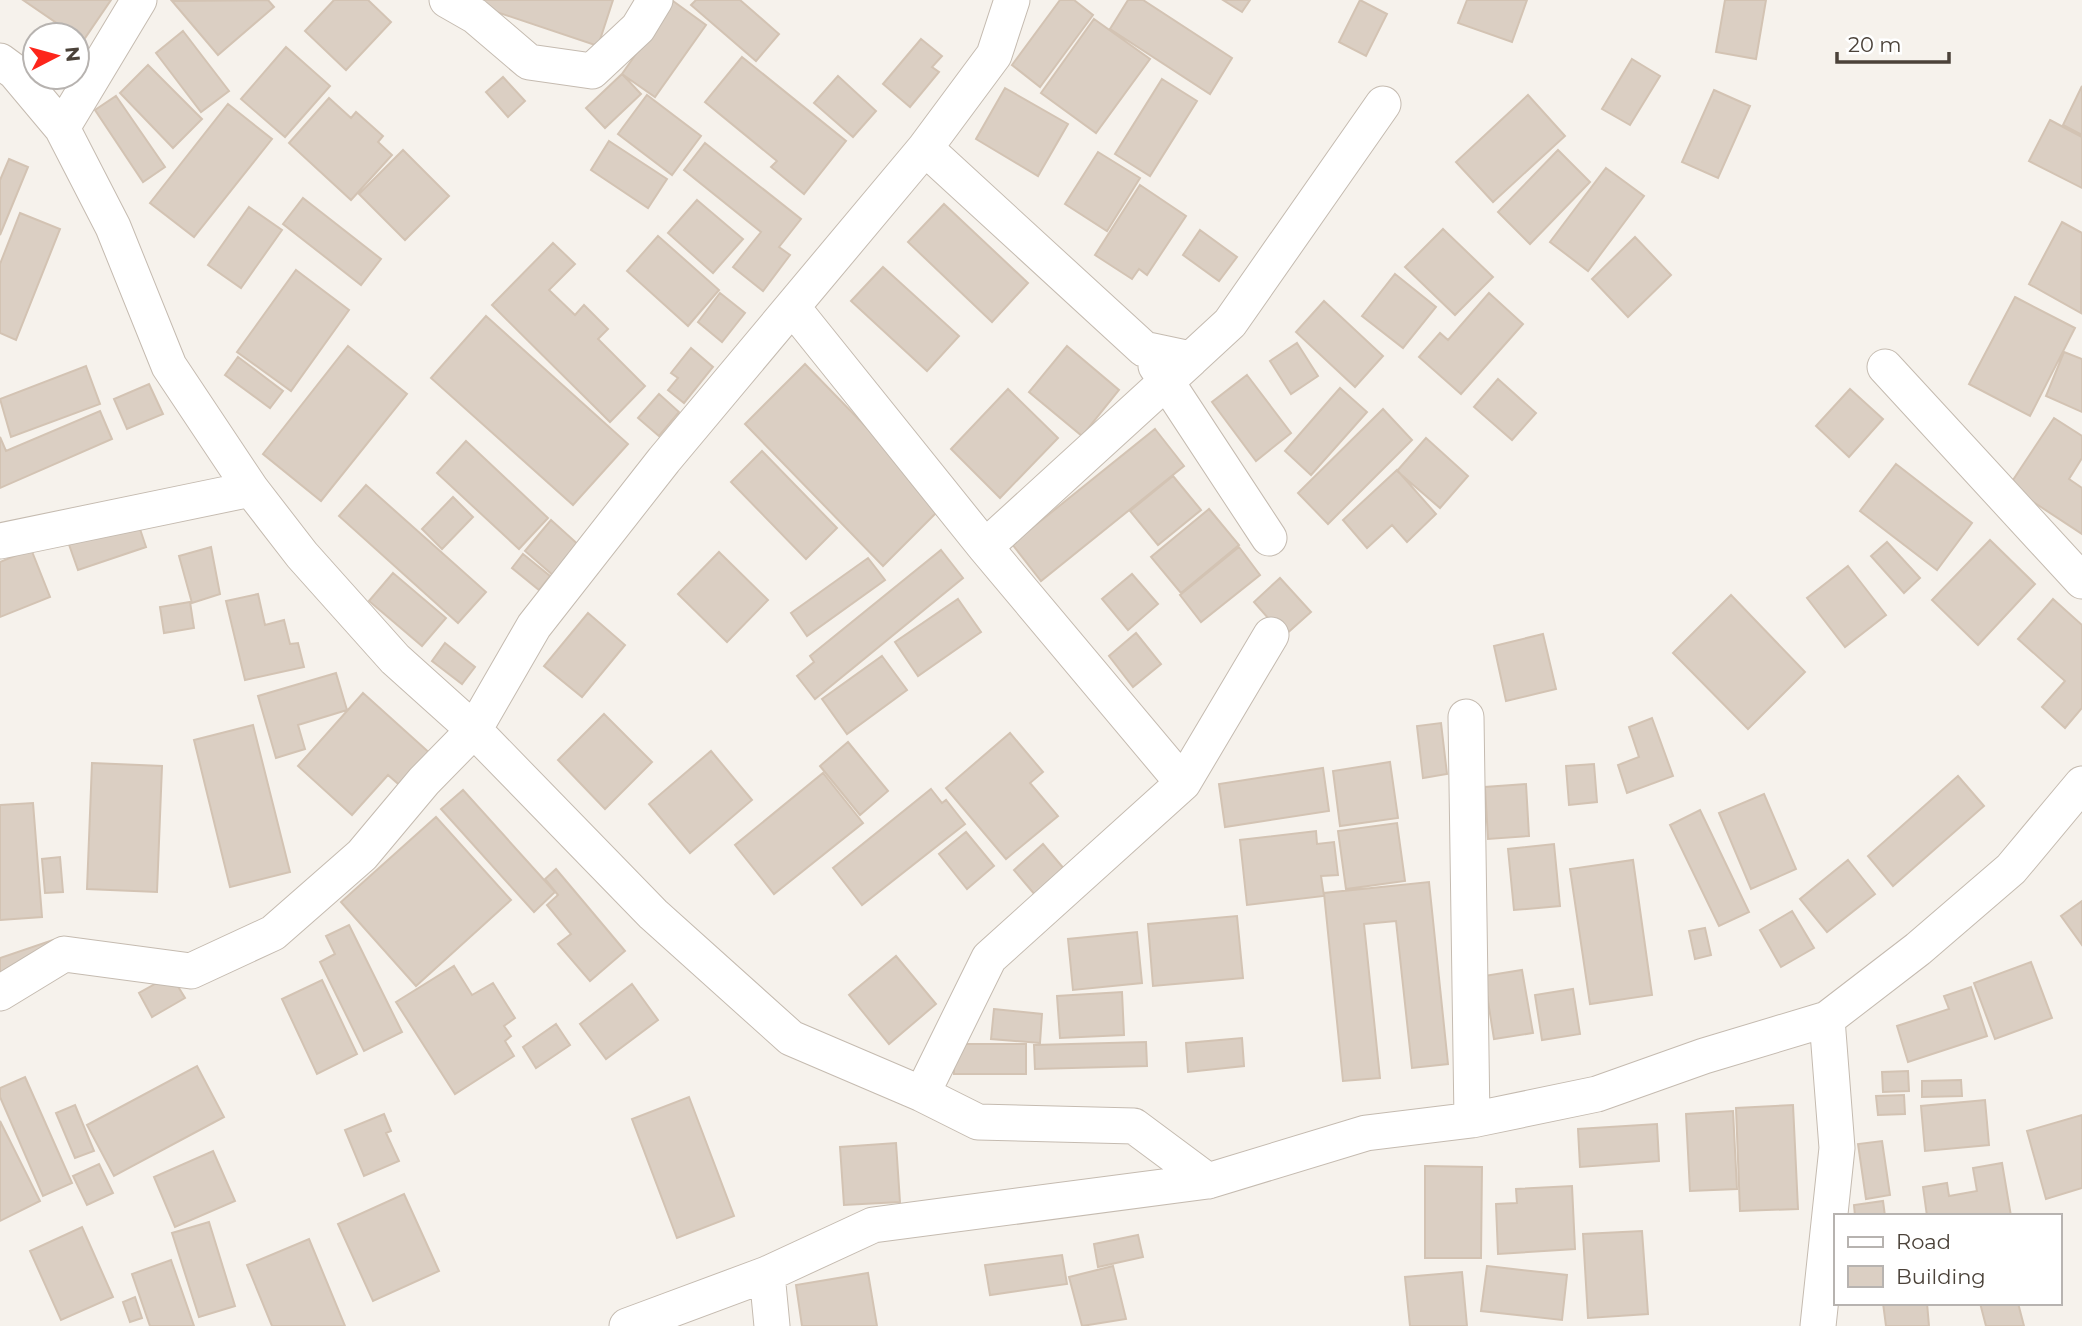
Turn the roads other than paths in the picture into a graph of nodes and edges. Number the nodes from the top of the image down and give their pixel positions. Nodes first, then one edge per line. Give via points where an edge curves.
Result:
1 (139, 0) edge
2 (447, 0) edge
3 (655, 0) edge
4 (1012, 0) edge
5 (0, 61) edge
6 (1383, 104) dead end
7 (62, 128) junction
8 (925, 148) junction
9 (793, 308) junction
10 (1144, 349) junction
11 (1191, 359) junction
12 (1885, 367) dead end
13 (1167, 384) junction
14 (251, 489) junction
15 (1269, 537) dead end
16 (0, 541) edge
17 (985, 547) junction
18 (2082, 581) edge
19 (1271, 635) dead end
20 (1466, 717) dead end
21 (474, 730) junction
22 (1183, 783) junction
23 (2082, 784) edge
24 (0, 993) edge
25 (1827, 1019) junction
26 (922, 1094) junction
27 (1472, 1120) junction
28 (1208, 1181) junction
29 (767, 1274) junction
30 (627, 1326) edge
31 (772, 1326) edge
32 (1818, 1326) edge

1 - 7 street
2 - 3 street via 475,16 529,62 592,71 638,28
4 - 8 street via 993,55
5 - 7 street via 15,72
6 - 11 street via 1230,324
7 - 14 street via 113,226 169,366
8 - 9 street
8 - 10 street
9 - 17 street
9 - 21 street via 664,460 534,626
10 - 11 street
10 - 13 street
11 - 13 street
12 - 18 street
13 - 15 street
13 - 17 street
14 - 16 street
14 - 21 street via 302,555 395,659
17 - 22 street
19 - 22 street
20 - 27 street
21 - 24 street via 362,855 273,933 191,971 64,954
21 - 26 street via 653,914 791,1038
22 - 26 street via 989,958
23 - 25 street via 2011,869
25 - 27 street via 1597,1094
25 - 32 street via 1837,1148
26 - 28 street via 978,1122 1134,1126
27 - 28 street via 1366,1133
28 - 29 street via 873,1225
29 - 30 street
29 - 31 street

